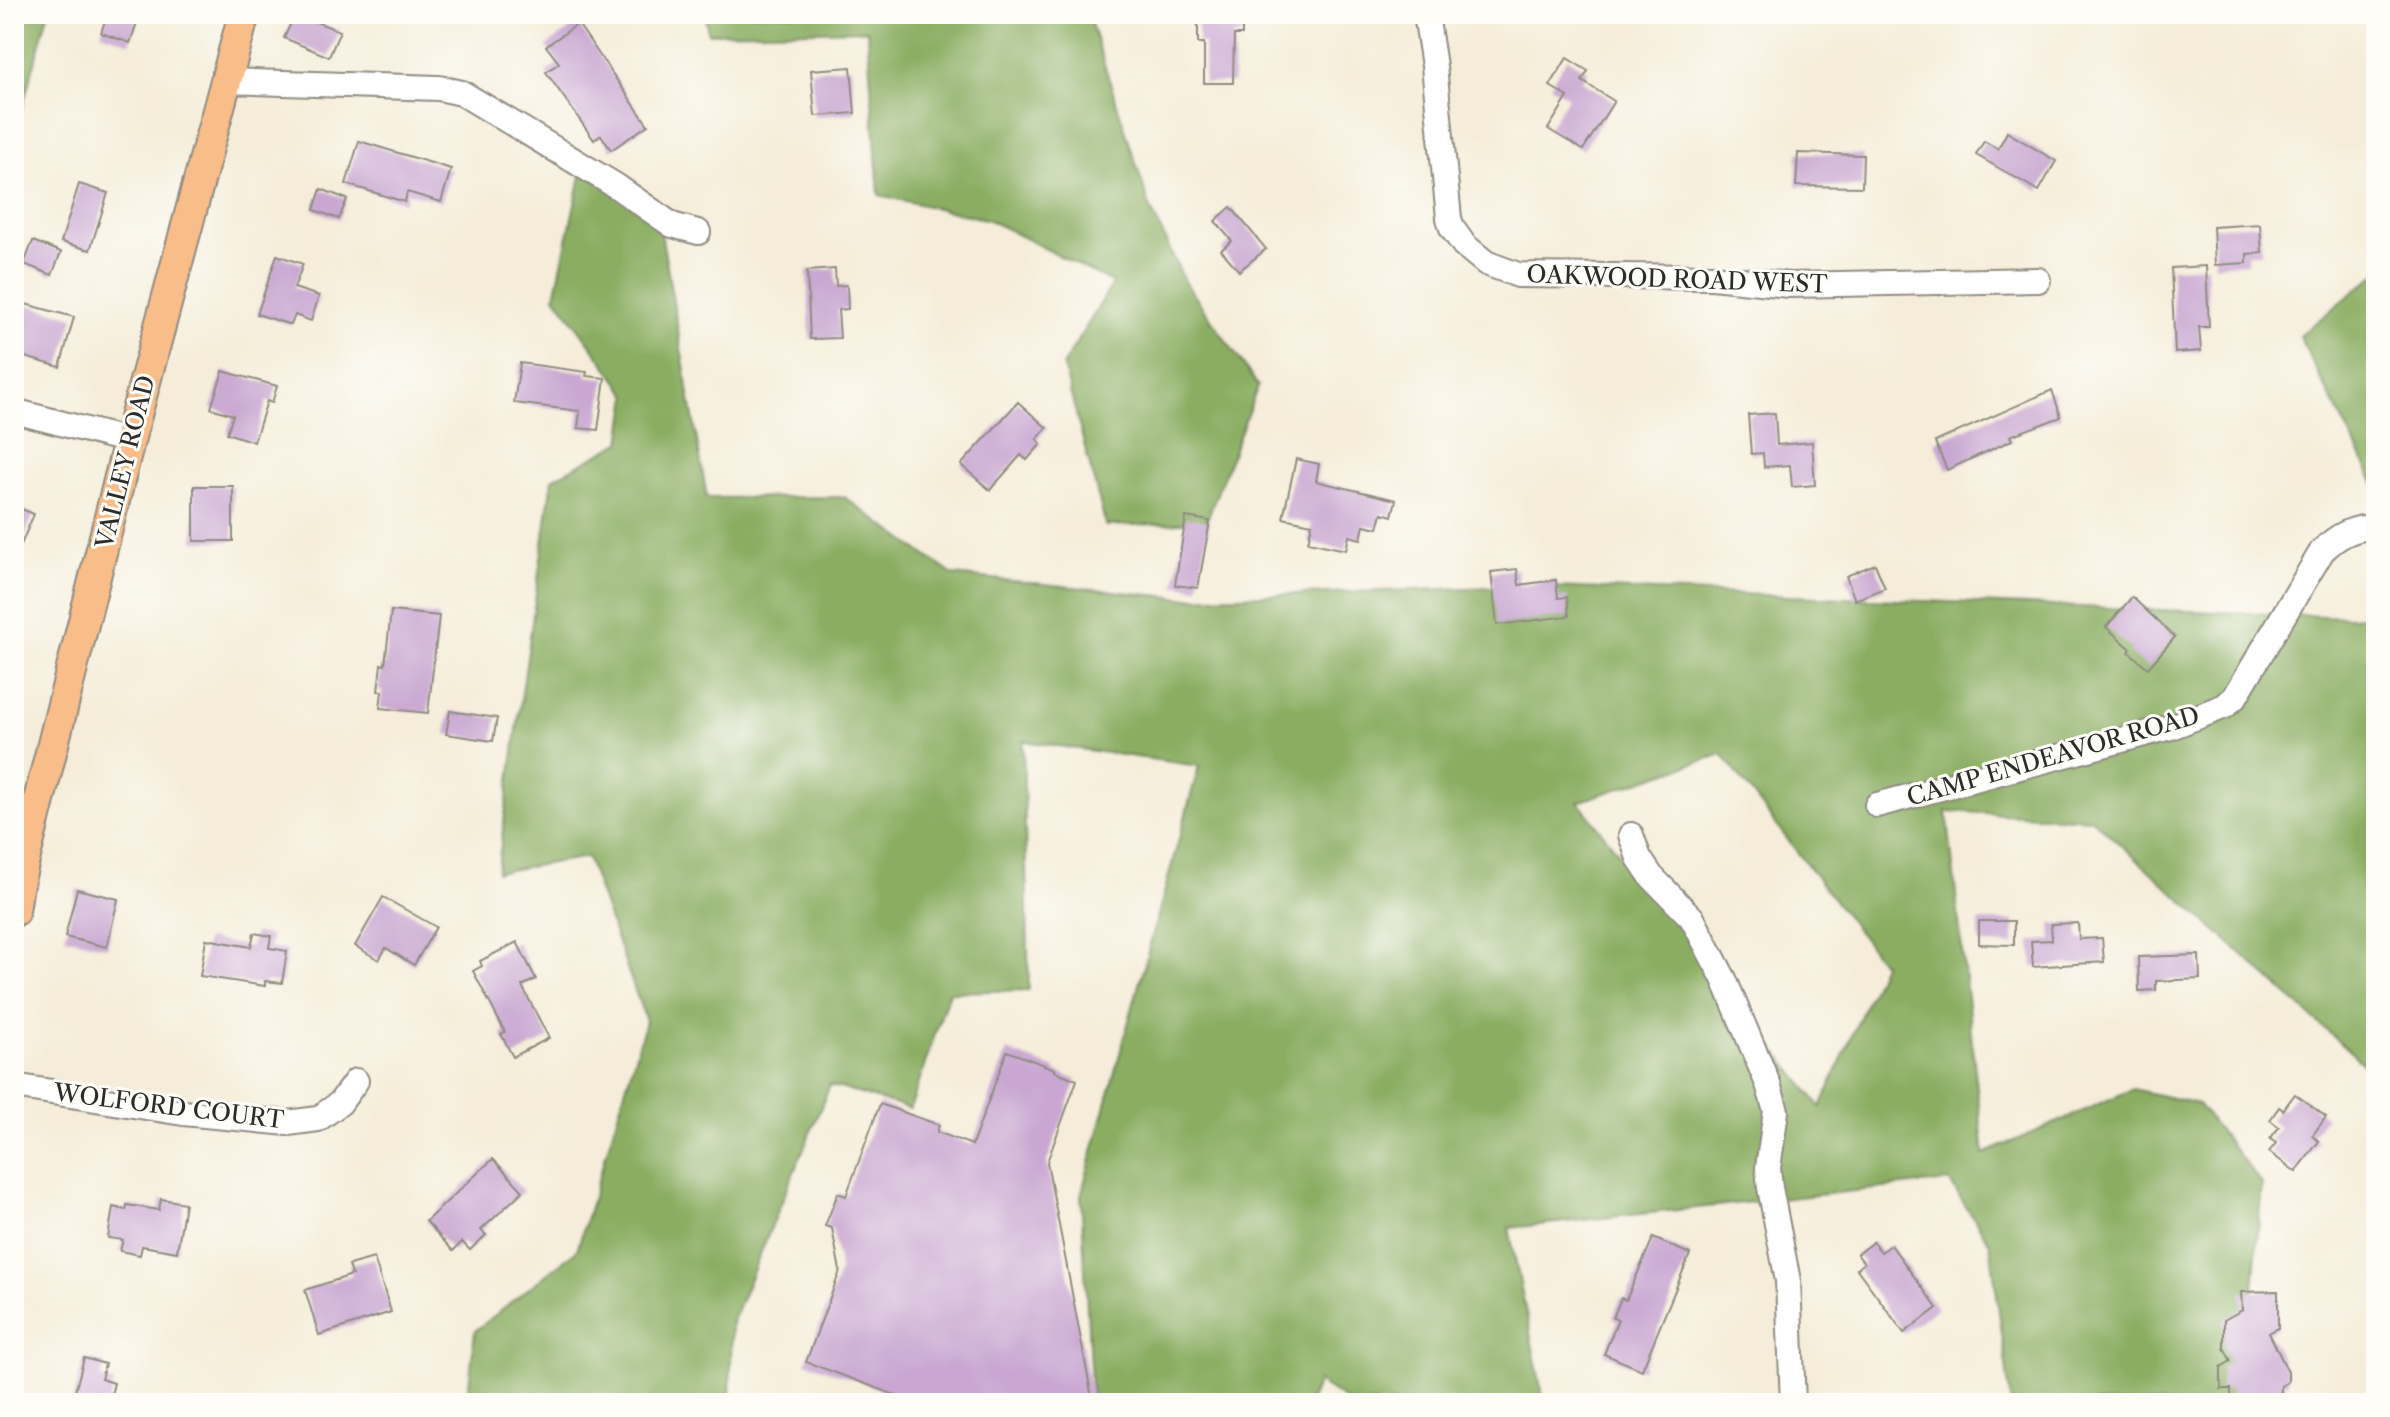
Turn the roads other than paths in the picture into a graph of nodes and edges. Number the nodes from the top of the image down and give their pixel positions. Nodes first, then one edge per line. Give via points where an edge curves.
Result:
1 (244, 14) edge
2 (1426, 14) edge
3 (225, 81) junction
4 (698, 232) dead end
5 (2038, 280) dead end
6 (14, 411) edge
7 (129, 441) junction
8 (2376, 527) edge
9 (1877, 805) dead end
10 (1631, 835) dead end
11 (14, 911) edge
12 (356, 1081) dead end
13 (14, 1086) edge
14 (1793, 1403) edge

1 - 3 main road, VALLEY ROAD
2 - 5 street, OAKWOOD ROAD WEST via 1449,218 1464,245 1486,263 1518,275 1712,277 1789,285
3 - 4 street via 462,93 672,225
3 - 7 main road, VALLEY ROAD
6 - 7 street
7 - 11 main road, VALLEY ROAD
8 - 9 street, CAMP ENDEAVOR ROAD via 2354,529 2322,551 2225,706 2171,727
10 - 14 street via 1651,876 1699,930 1776,1111 1768,1168 1788,1281
12 - 13 street, WOLFORD COURT via 340,1103 318,1119 288,1123 183,1113

